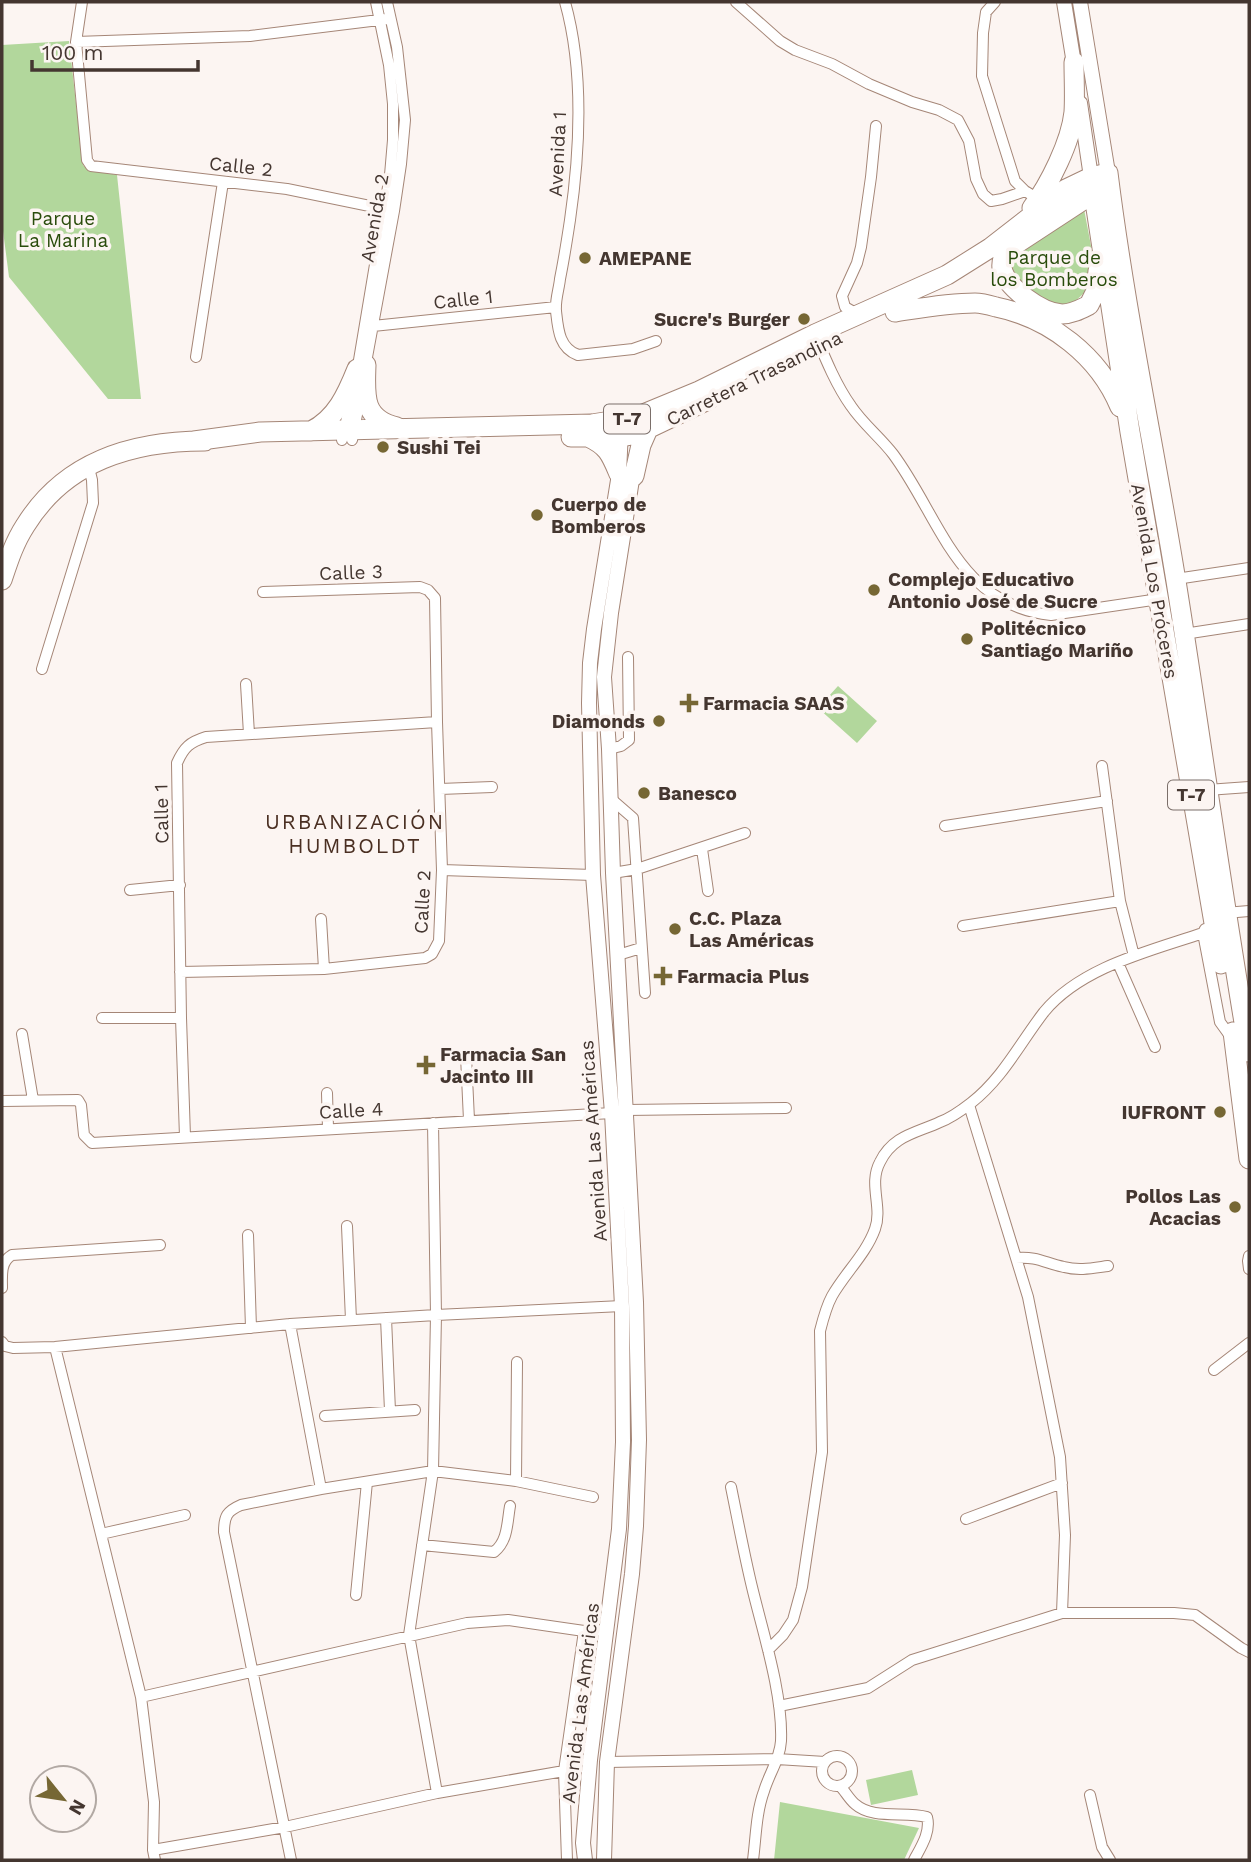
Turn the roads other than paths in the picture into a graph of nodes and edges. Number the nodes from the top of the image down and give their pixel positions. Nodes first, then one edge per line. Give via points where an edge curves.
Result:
1 (82, 2) edge
2 (376, 2) edge
3 (387, 2) edge
4 (565, 2) edge
5 (736, 2) edge
6 (995, 2) edge
7 (1064, 2) edge
8 (1080, 2) edge
9 (386, 19) junction
10 (76, 42) junction
11 (1074, 62) junction
12 (876, 126) dead end
13 (223, 182) junction
14 (1100, 182) junction
15 (1032, 195) junction
16 (389, 210) junction
17 (1016, 229) junction
18 (1101, 249) junction
19 (1005, 252) junction
20 (556, 307) junction
21 (895, 312) junction
22 (859, 315) junction
23 (373, 326) junction
24 (818, 340) junction
25 (656, 341) dead end
26 (195, 357) dead end
27 (362, 367) junction
28 (633, 427) junction
29 (404, 429) junction
30 (311, 431) junction
31 (1130, 432) junction
32 (348, 435) junction
33 (588, 437) junction
34 (194, 441) junction
35 (88, 464) junction
36 (626, 475) junction
37 (1249, 568) edge
38 (1176, 579) junction
39 (2, 580) edge
40 (263, 592) dead end
41 (435, 598) joint
42 (1159, 599) junction
43 (1249, 624) edge
44 (1184, 634) junction
45 (628, 657) dead end
46 (42, 669) dead end
47 (246, 684) dead end
48 (437, 722) junction
49 (248, 734) junction
50 (609, 749) junction
51 (1102, 766) dead end
52 (492, 787) dead end
53 (1249, 787) edge
54 (440, 789) junction
55 (1207, 790) junction
56 (610, 798) junction
57 (1107, 801) junction
58 (945, 826) dead end
59 (746, 833) dead end
60 (702, 849) junction
61 (637, 869) junction
62 (442, 870) junction
63 (613, 873) junction
64 (593, 875) junction
65 (180, 885) junction
66 (130, 890) dead end
67 (708, 891) dead end
68 (1120, 901) junction
69 (1249, 911) edge
70 (1219, 914) junction
71 (321, 919) dead end
72 (963, 926) dead end
73 (1203, 933) junction
74 (641, 948) junction
75 (618, 956) junction
76 (1134, 956) junction
77 (1118, 963) junction
78 (324, 969) junction
79 (180, 972) junction
80 (645, 993) dead end
81 (102, 1018) dead end
82 (180, 1018) junction
83 (22, 1034) dead end
84 (1155, 1047) dead end
85 (1242, 1047) edge
86 (466, 1056) dead end
87 (327, 1093) dead end
88 (33, 1100) junction
89 (2, 1101) edge
90 (968, 1105) junction
91 (786, 1108) dead end
92 (619, 1112) junction
93 (470, 1121) junction
94 (433, 1123) junction
95 (328, 1128) junction
96 (185, 1137) junction
97 (1249, 1159) edge
98 (347, 1226) dead end
99 (248, 1235) dead end
100 (160, 1245) dead end
101 (1249, 1256) edge
102 (1016, 1258) junction
103 (1108, 1266) dead end
104 (1249, 1269) edge
105 (2, 1289) edge
106 (622, 1306) junction
107 (436, 1315) junction
108 (386, 1318) junction
109 (351, 1320) junction
110 (290, 1324) junction
111 (251, 1328) junction
112 (2, 1342) edge
113 (1249, 1343) edge
114 (55, 1347) junction
115 (517, 1362) dead end
116 (1214, 1370) dead end
117 (415, 1410) dead end
118 (390, 1411) junction
119 (325, 1416) dead end
120 (433, 1471) junction
121 (516, 1481) junction
122 (367, 1482) junction
123 (1062, 1483) junction
124 (731, 1488) dead end
125 (321, 1489) junction
126 (593, 1497) dead end
127 (510, 1506) dead end
128 (185, 1515) dead end
129 (966, 1519) dead end
130 (101, 1534) junction
131 (422, 1545) junction
132 (356, 1595) dead end
133 (1062, 1613) junction
134 (608, 1630) junction
135 (584, 1631) junction
136 (409, 1635) junction
137 (768, 1650) junction
138 (1249, 1652) edge
139 (252, 1673) junction
140 (141, 1697) junction
141 (779, 1706) junction
142 (777, 1759) junction
143 (607, 1762) junction
144 (825, 1762) junction
145 (564, 1771) junction
146 (840, 1786) junction
147 (437, 1793) junction
148 (1090, 1794) dead end
149 (285, 1827) junction
150 (154, 1855) edge
151 (291, 1860) edge
152 (567, 1860) edge
153 (584, 1860) edge
154 (604, 1860) edge
155 (753, 1860) edge
156 (914, 1860) edge
157 (1110, 1860) edge

1 - 10 street
2 - 9 street
3 - 9 street
4 - 20 street, Avenida 1 via 575,57 579,135
5 - 15 street via 796,50 958,120 969,141 976,178 990,201
6 - 15 street via 986,12 982,76 1015,181
7 - 11 street, Avenida Los Próceres
8 - 14 street, Avenida Los Próceres
9 - 10 street via 250,36
9 - 16 street via 393,104
10 - 13 street, Calle 2 via 91,166
11 - 14 street, Avenida Los Próceres
11 - 15 highway via 1074,114 1066,140 1056,166
12 - 22 street via 861,247 842,296 845,307
13 - 16 street, Calle 2 via 287,189
13 - 26 street
14 - 17 highway, Carretera Trasandina / T-7 via 1066,189
14 - 18 highway, Avenida Los Próceres / T-7
14 - 19 highway, Carretera Trasandina / T-7
14 - 38 highway, Avenida Los Próceres / T-7
15 - 17 highway
16 - 23 street, Avenida 2
16 - 27 street
17 - 22 highway, Carretera Trasandina / T-7 via 947,275
18 - 19 highway via 1096,291 1089,305 1066,314 1048,312 1025,298 1002,271
18 - 31 highway, Avenida Los Próceres / T-7
19 - 21 highway, Carretera Trasandina / T-7
20 - 23 street, Calle 1
20 - 25 street, Avenida 1 via 564,346 578,355 633,349
21 - 24 highway, Carretera Trasandina / T-7
21 - 31 highway via 977,303 1010,310 1059,332 1104,377
22 - 24 highway, Carretera Trasandina / T-7
23 - 27 street, Avenida 2
24 - 28 highway, Carretera Trasandina / T-7
24 - 42 street via 850,406 893,453 953,555 986,589 1020,609 1051,615
27 - 29 highway via 369,409 380,421
27 - 30 highway via 329,419
27 - 32 street, Avenida 2
28 - 29 highway, Carretera Trasandina / T-7
28 - 33 highway, Carretera Trasandina / T-7
28 - 36 street, Avenida Las Américas
28 - 36 highway via 641,445
29 - 32 highway, Carretera Trasandina / T-7
30 - 32 highway, Carretera Trasandina / T-7
30 - 34 highway, Carretera Trasandina / T-7
31 - 42 highway, Avenida Los Próceres / T-7
32 - 33 highway, Carretera Trasandina / T-7
32 - 34 highway, Carretera Trasandina / T-7
33 - 36 highway via 605,447
34 - 35 highway, Carretera Trasandina / T-7 via 163,443
35 - 39 highway, Carretera Trasandina / T-7 via 35,510
35 - 46 street via 93,503
36 - 50 street, Avenida Las Américas via 605,658
36 - 64 street, Avenida Las Américas via 590,663
37 - 38 street
38 - 44 highway, Avenida Los Próceres / T-7
40 - 41 street, Calle 3 via 420,587
41 - 48 street, Calle 2
42 - 70 highway, Avenida Los Próceres / T-7
43 - 44 street
44 - 55 highway, Avenida Los Próceres / T-7
45 - 50 street via 629,740
47 - 49 street
48 - 49 street, Calle 1
48 - 54 street, Calle 2
49 - 65 street, Calle 1 via 192,741 177,763
50 - 56 street, Avenida Las Américas
51 - 57 street
52 - 54 street
53 - 55 street
54 - 62 street, Calle 2
55 - 70 highway, Avenida Los Próceres / T-7
56 - 61 street via 633,818
56 - 63 street, Avenida Las Américas
57 - 58 street
57 - 68 street
59 - 60 street
60 - 61 street
60 - 67 street
61 - 63 street
61 - 74 street
62 - 64 street
62 - 78 street, Calle 2 via 439,941 432,954
63 - 75 street, Avenida Las Américas
64 - 92 street, Avenida Las Américas
65 - 66 street
65 - 79 street, Calle 1
68 - 72 street
68 - 76 street
69 - 70 street
70 - 73 street
70 - 85 highway, Avenida Los Próceres / T-7
71 - 78 street
73 - 76 street
73 - 85 street via 1220,1022
74 - 75 street
74 - 80 street
75 - 92 street, Avenida Las Américas
76 - 77 street
77 - 84 street
77 - 90 street via 1061,994 997,1079
78 - 79 street, Calle 2
79 - 82 street, Calle 1
81 - 82 street
82 - 96 street, Calle 1
83 - 88 street
85 - 97 highway, Avenida Los Próceres / T-7
86 - 93 street
87 - 95 street
88 - 89 street
88 - 96 street, Calle 4 via 78,1100 84,1135 93,1143
90 - 102 street
90 - 137 street via 895,1142 880,1161 874,1179 875,1230 824,1312 820,1331 822,1452 802,1587 793,1620
91 - 92 street, Calle 4
92 - 93 street, Calle 4
92 - 106 street, Avenida Las Américas
92 - 143 street, Avenida Las Américas via 636,1303 638,1461 632,1574
93 - 94 street, Calle 4
94 - 95 street, Calle 4
94 - 107 street
95 - 96 street, Calle 4
98 - 109 street
99 - 111 street
100 - 105 street via 12,1255 3,1263
101 - 104 street
102 - 103 street via 1034,1257 1078,1270
102 - 123 street via 1031,1310
106 - 107 street
106 - 134 street, Avenida Las Américas via 624,1442
107 - 108 street
107 - 120 street
108 - 109 street
108 - 118 street
109 - 110 street
110 - 111 street
110 - 125 street
111 - 114 street
112 - 114 street via 13,1348
113 - 116 street
114 - 130 street
115 - 121 street
117 - 118 street
118 - 119 street
120 - 121 street
120 - 122 street
120 - 131 street
121 - 126 street
122 - 125 street
122 - 132 street
123 - 129 street
123 - 133 street
124 - 137 street
125 - 139 street via 242,1505 232,1509 224,1522
127 - 131 street via 505,1538 494,1552
128 - 130 street
130 - 140 street
131 - 136 street
133 - 138 street via 1195,1615
133 - 141 street via 912,1660 868,1688
134 - 135 street
134 - 153 street, Avenida Las Américas via 590,1760
135 - 136 street via 508,1620
135 - 145 street
136 - 139 street
136 - 147 street
137 - 141 street
139 - 140 street
139 - 149 street
140 - 150 street via 154,1802
141 - 142 street
142 - 143 street
142 - 144 street
142 - 155 street via 757,1820
143 - 154 street, Avenida Las Américas
144 - 146 street via 823,1777
144 - 146 street via 839,1756 848,1761 851,1775
145 - 147 street
145 - 152 street
146 - 156 street via 868,1812 927,1817 928,1827
147 - 149 street
148 - 157 street via 1102,1847
149 - 150 street
149 - 151 street

